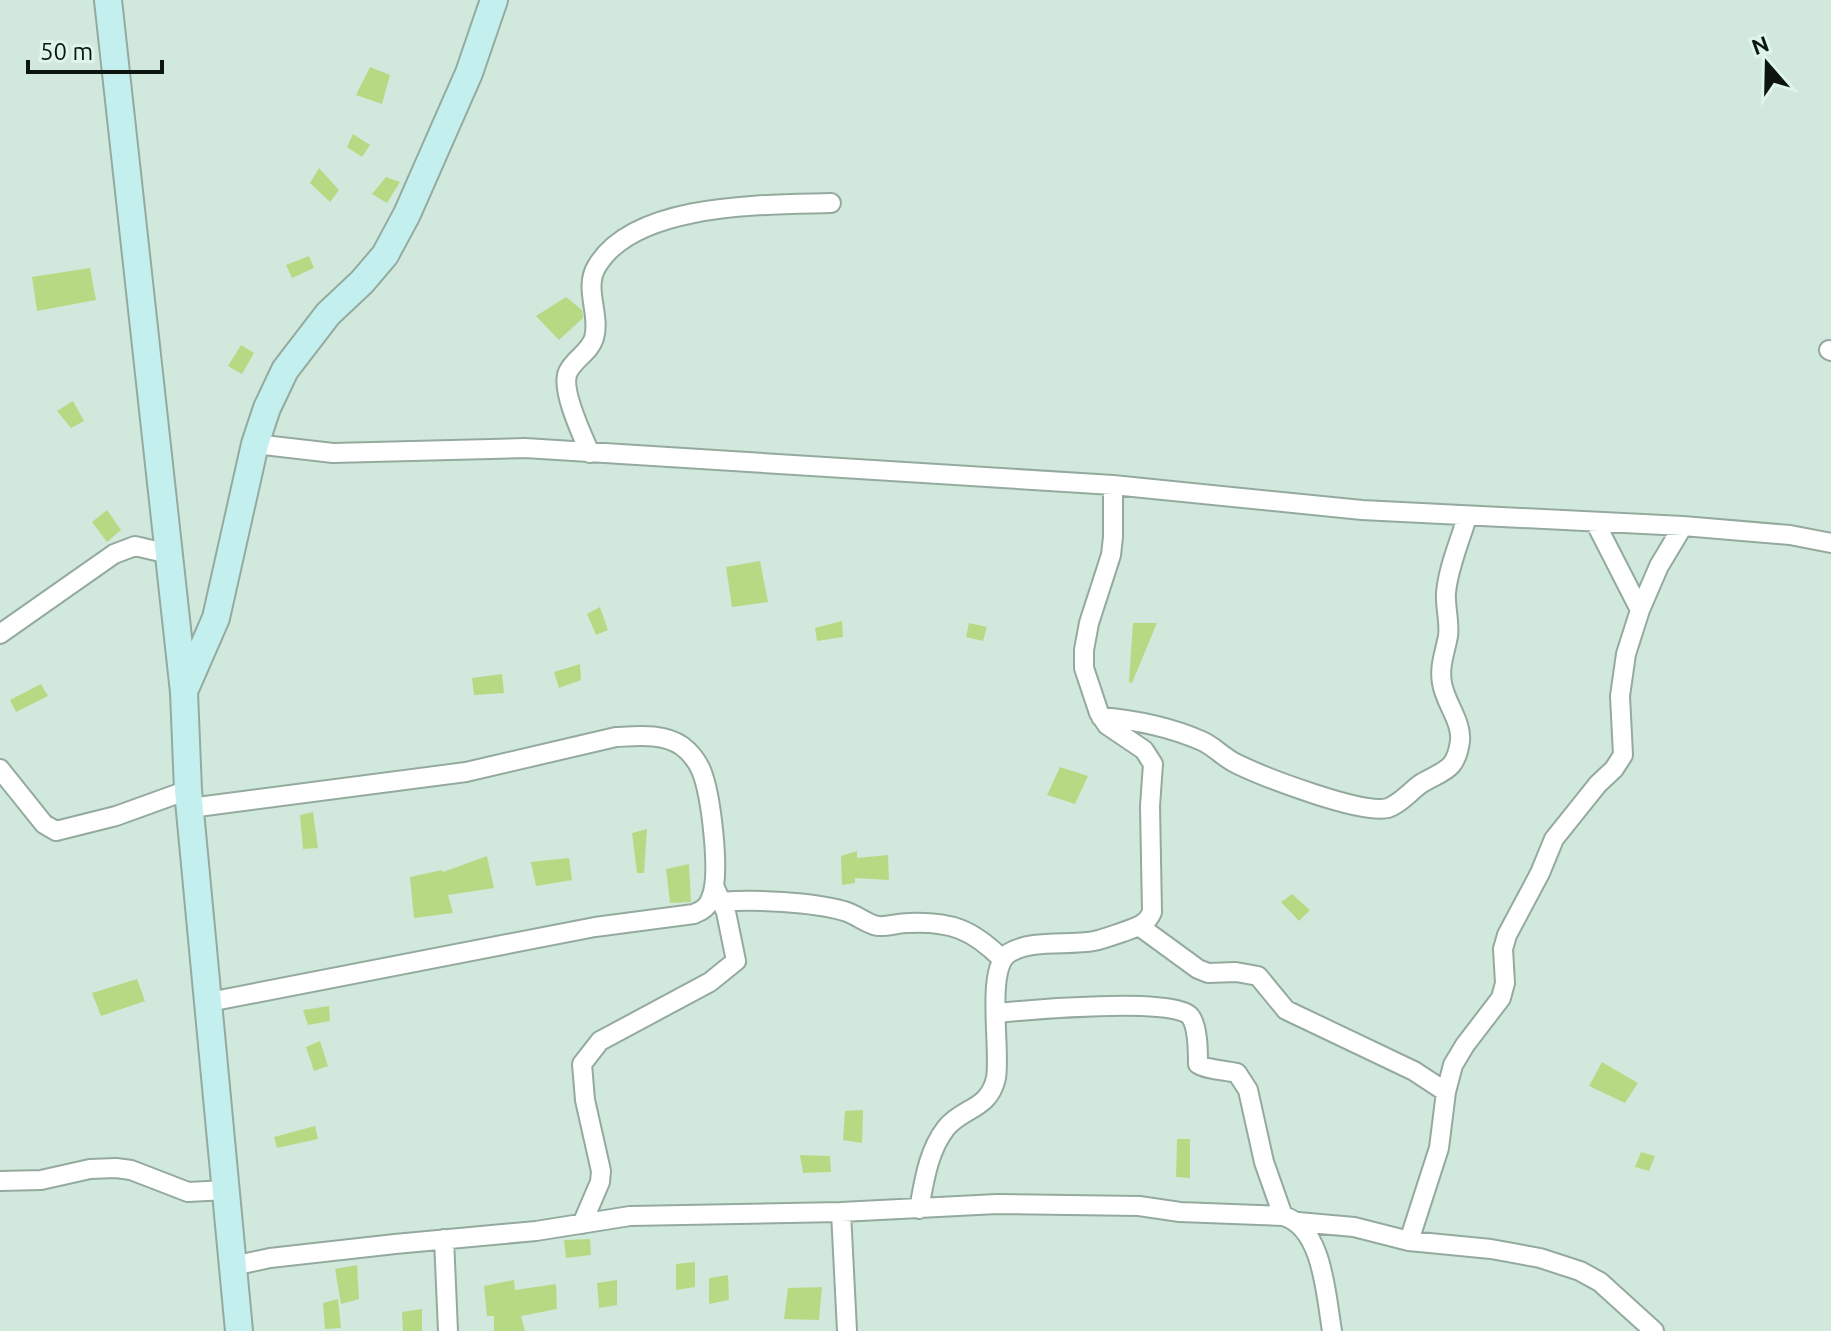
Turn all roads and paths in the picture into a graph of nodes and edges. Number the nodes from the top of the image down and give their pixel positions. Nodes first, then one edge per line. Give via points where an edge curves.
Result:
1 (108, 0) edge
2 (494, 0) edge
3 (831, 203) dead end
4 (255, 444) junction
5 (590, 453) junction
6 (1113, 485) junction
7 (1467, 517) junction
8 (1595, 522) junction
9 (1683, 526) junction
10 (1829, 539) edge
11 (169, 554) junction
12 (1640, 610) junction
13 (0, 634) edge
14 (184, 692) junction
15 (1101, 717) junction
16 (0, 769) edge
17 (189, 799) junction
18 (718, 895) junction
19 (1139, 926) junction
20 (1002, 959) junction
21 (209, 1002) junction
22 (998, 1013) junction
23 (1446, 1092) junction
24 (0, 1181) edge
25 (226, 1190) junction
26 (919, 1209) junction
27 (841, 1212) junction
28 (1290, 1219) junction
29 (582, 1224) junction
30 (444, 1239) junction
31 (1409, 1241) junction
32 (233, 1266) junction
33 (239, 1331) edge
34 (448, 1331) edge
35 (847, 1331) edge
36 (1332, 1331) edge
37 (1654, 1331) edge

1 - 11 main road
2 - 4 main road via 469,73 385,255 328,314 285,370
3 - 5 street via 740,206 667,219 610,251 591,281 594,340 568,371 567,381
4 - 5 street via 333,453 525,448
4 - 14 main road via 216,618
5 - 6 street
6 - 7 street
6 - 15 street via 1111,555 1084,650 1084,668
7 - 8 street
7 - 15 street via 1446,592 1449,633 1441,662 1445,696 1459,726 1458,748 1448,771 1401,801 1388,808 1366,808 1293,789 1235,764 1185,734
8 - 9 street
8 - 12 street
9 - 10 street
9 - 12 street
11 - 13 street via 135,546 114,554
11 - 14 main road
12 - 23 street via 1620,696 1623,755 1554,839 1507,935 1501,998 1453,1065
14 - 17 main road
15 - 19 street via 1144,750 1153,764 1152,912
16 - 17 street via 44,824 56,831
17 - 18 street via 466,772 616,737 666,738 690,752 701,771
17 - 21 main road
18 - 20 street via 847,911 881,927 945,923 970,932
18 - 21 street via 694,914 595,927
18 - 29 street via 736,961 670,1005 600,1041 582,1064 601,1171
19 - 20 street via 1094,941 1023,948
19 - 23 street via 1198,969 1258,976 1286,1010 1414,1071
20 - 22 street via 995,982
21 - 25 main road
22 - 26 street via 992,1089 939,1138
22 - 28 street via 1109,1006 1184,1011 1192,1017 1198,1064 1237,1073 1248,1090 1264,1162
23 - 31 street via 1439,1148
24 - 25 street via 116,1168 188,1192
25 - 32 main road
26 - 27 street
26 - 28 street via 1139,1206
27 - 29 street via 630,1216
27 - 35 street
28 - 31 street
28 - 36 street via 1311,1240 1317,1256
29 - 30 street
30 - 32 street
30 - 34 street
31 - 37 street via 1491,1249 1580,1271 1600,1282
32 - 33 main road

